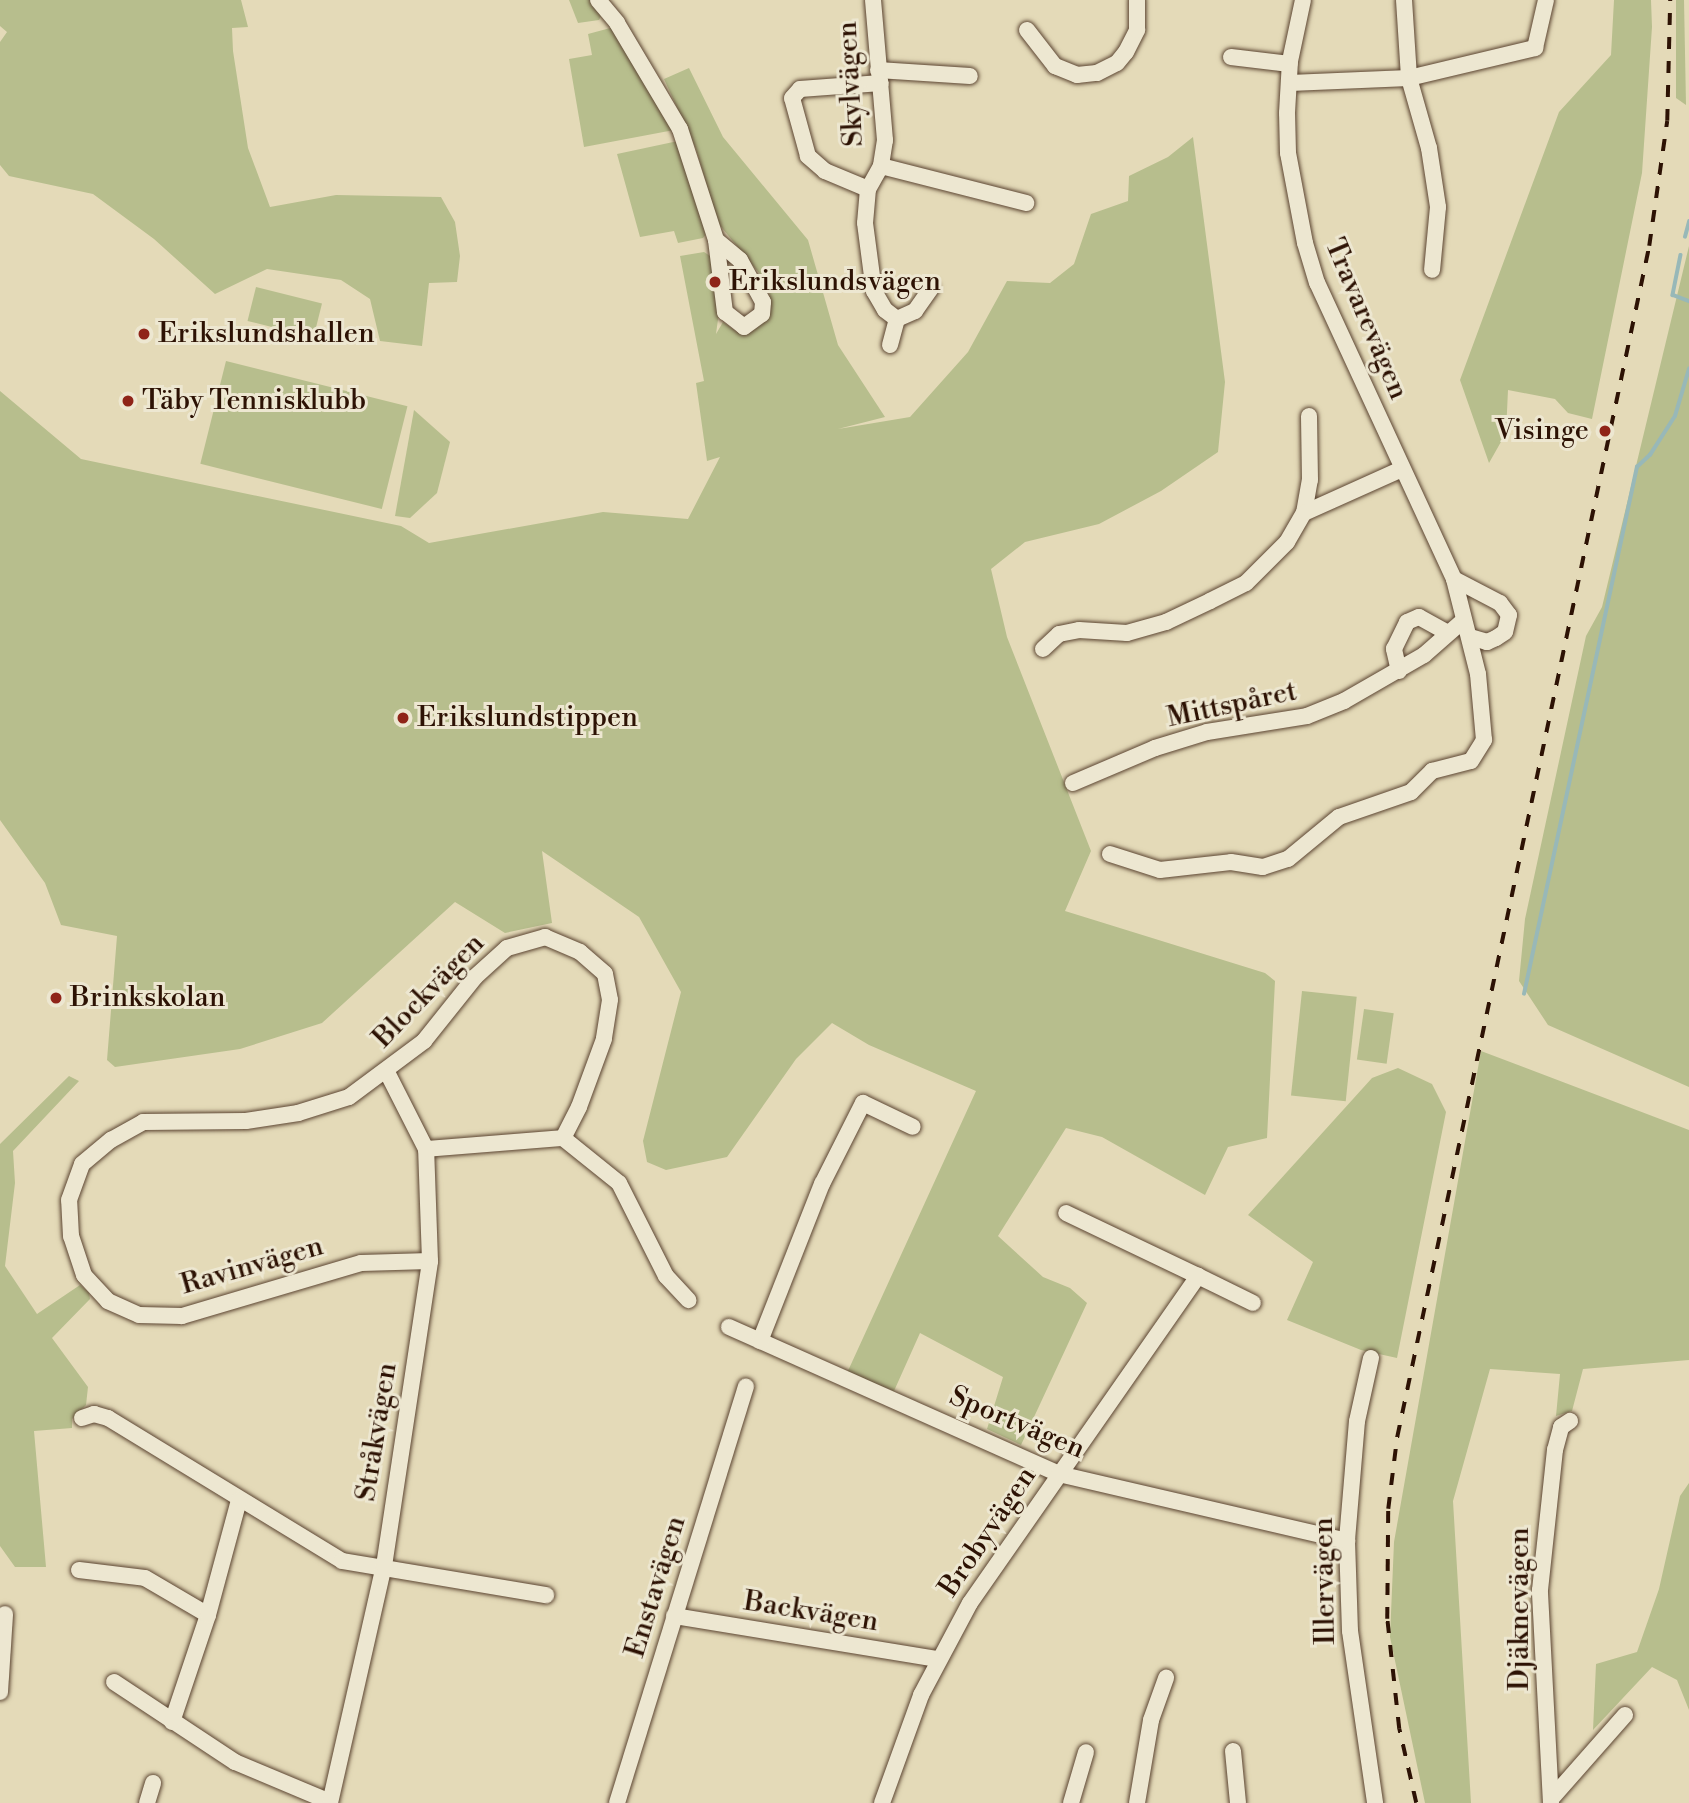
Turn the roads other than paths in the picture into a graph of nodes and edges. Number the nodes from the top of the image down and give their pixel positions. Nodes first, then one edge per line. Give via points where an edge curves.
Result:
1 (598, 0) edge
2 (873, 0) edge
3 (1137, 0) edge
4 (1303, 0) edge
5 (1404, 0) edge
6 (1546, 0) edge
7 (1027, 30) dead end
8 (1231, 57) dead end
9 (1290, 64) junction
10 (880, 76) junction
11 (970, 76) dead end
12 (1409, 78) junction
13 (1290, 83) junction
14 (881, 166) junction
15 (868, 189) junction
16 (1026, 203) dead end
17 (716, 240) junction
18 (1432, 270) dead end
19 (931, 288) dead end
20 (897, 319) junction
21 (890, 345) dead end
22 (1309, 416) dead end
23 (1402, 469) junction
24 (1310, 476) junction
25 (1332, 498) junction
26 (1304, 513) junction
27 (1454, 579) junction
28 (1464, 620) junction
29 (1447, 632) junction
30 (1471, 637) junction
31 (1042, 649) dead end
32 (1399, 671) junction
33 (1073, 783) dead end
34 (1110, 854) dead end
35 (387, 1072) junction
36 (913, 1127) dead end
37 (563, 1138) junction
38 (426, 1149) junction
39 (1066, 1213) dead end
40 (430, 1261) junction
41 (1198, 1276) junction
42 (688, 1300) dead end
43 (1253, 1303) dead end
44 (729, 1327) dead end
45 (760, 1341) junction
46 (1371, 1358) dead end
47 (746, 1387) dead end
48 (82, 1418) dead end
49 (1570, 1421) dead end
50 (1059, 1474) junction
51 (239, 1500) junction
52 (1346, 1541) junction
53 (384, 1566) junction
54 (79, 1570) dead end
55 (546, 1595) dead end
56 (5, 1614) dead end
57 (208, 1615) junction
58 (674, 1616) junction
59 (938, 1660) junction
60 (1166, 1678) dead end
61 (114, 1682) dead end
62 (0, 1692) edge
63 (1625, 1714) dead end
64 (172, 1722) junction
65 (1233, 1751) dead end
66 (1086, 1752) dead end
67 (153, 1783) dead end
68 (1551, 1801) edge
69 (330, 1802) edge
70 (147, 1803) edge
71 (617, 1803) edge
72 (882, 1803) edge
73 (1071, 1803) edge
74 (1137, 1803) edge
75 (1238, 1803) edge
76 (1375, 1803) edge

1 - 17 street via 617,23 680,129
2 - 10 street, Skylvägen
3 - 7 street via 1137,30 1126,52 1117,63 1097,73 1077,75 1055,66
4 - 9 street, Travarevägen
5 - 12 street
6 - 12 street via 1535,48
8 - 9 street
9 - 13 street, Travarevägen
10 - 11 street
10 - 14 street, Skylvägen via 885,140
10 - 15 street via 800,89 792,98 808,156 824,172
12 - 13 street
12 - 18 street via 1429,148 1438,207
13 - 23 street, Travarevägen via 1288,152 1305,243 1317,283
14 - 15 street, Skylvägen
14 - 16 street
15 - 20 street, Skylvägen via 865,223 874,291 885,310
17 - 17 street via 726,312 744,327 762,314 764,302 740,260
19 - 20 street via 915,311
20 - 21 street
22 - 24 street
23 - 25 street
23 - 27 street, Travarevägen
24 - 25 street
24 - 26 street
25 - 26 street
26 - 31 street via 1287,542 1259,570 1210,601 1166,622 1127,633 1080,630 1059,634
27 - 28 street, Travarevägen
27 - 30 street via 1500,603 1509,615 1507,628 1496,638 1487,642
28 - 29 street, Mittspåret
28 - 30 street, Travarevägen
29 - 32 street, Mittspåret
29 - 32 street via 1419,617 1407,622 1394,649
30 - 34 street, Travarevägen via 1483,697 1484,740 1471,761 1432,771 1411,792 1339,817 1288,859 1263,867 1231,862 1160,870
32 - 33 street, Mittspåret via 1307,716 1208,732 1155,748
35 - 37 street, Blockvägen via 424,1041 475,977 507,948 545,937 580,952 605,974 610,1000 604,1039
35 - 38 street, Stråkvägen
35 - 40 street, Ravinvägen via 349,1097 298,1113 246,1121 143,1122 82,1164 69,1200 71,1236 83,1275 108,1301 139,1315 182,1316 361,1263
36 - 45 street via 863,1103 811,1208
37 - 38 street
37 - 42 street via 619,1183 666,1276
38 - 40 street, Stråkvägen
39 - 41 street
40 - 53 street, Stråkvägen
41 - 43 street
41 - 50 street, Brobyvägen
44 - 45 street, Sportvägen
45 - 50 street, Sportvägen
46 - 52 street, Illervägen via 1357,1420
47 - 58 street, Enstavägen
48 - 51 street via 94,1413 108,1418
49 - 68 street, Djäknevägen via 1561,1427 1555,1450 1540,1590
50 - 52 street, Sportvägen
50 - 59 street, Brobyvägen via 970,1603
51 - 53 street via 342,1561
51 - 57 street
52 - 76 street, Illervägen via 1350,1631
53 - 55 street
53 - 69 street, Stråkvägen
54 - 57 street via 145,1578
56 - 62 street
57 - 64 street
58 - 59 street, Backvägen
58 - 71 street, Enstavägen
59 - 72 street, Brobyvägen
60 - 74 street via 1151,1720
61 - 64 street
63 - 68 street
64 - 69 street via 235,1762
65 - 75 street
66 - 73 street
67 - 70 street

